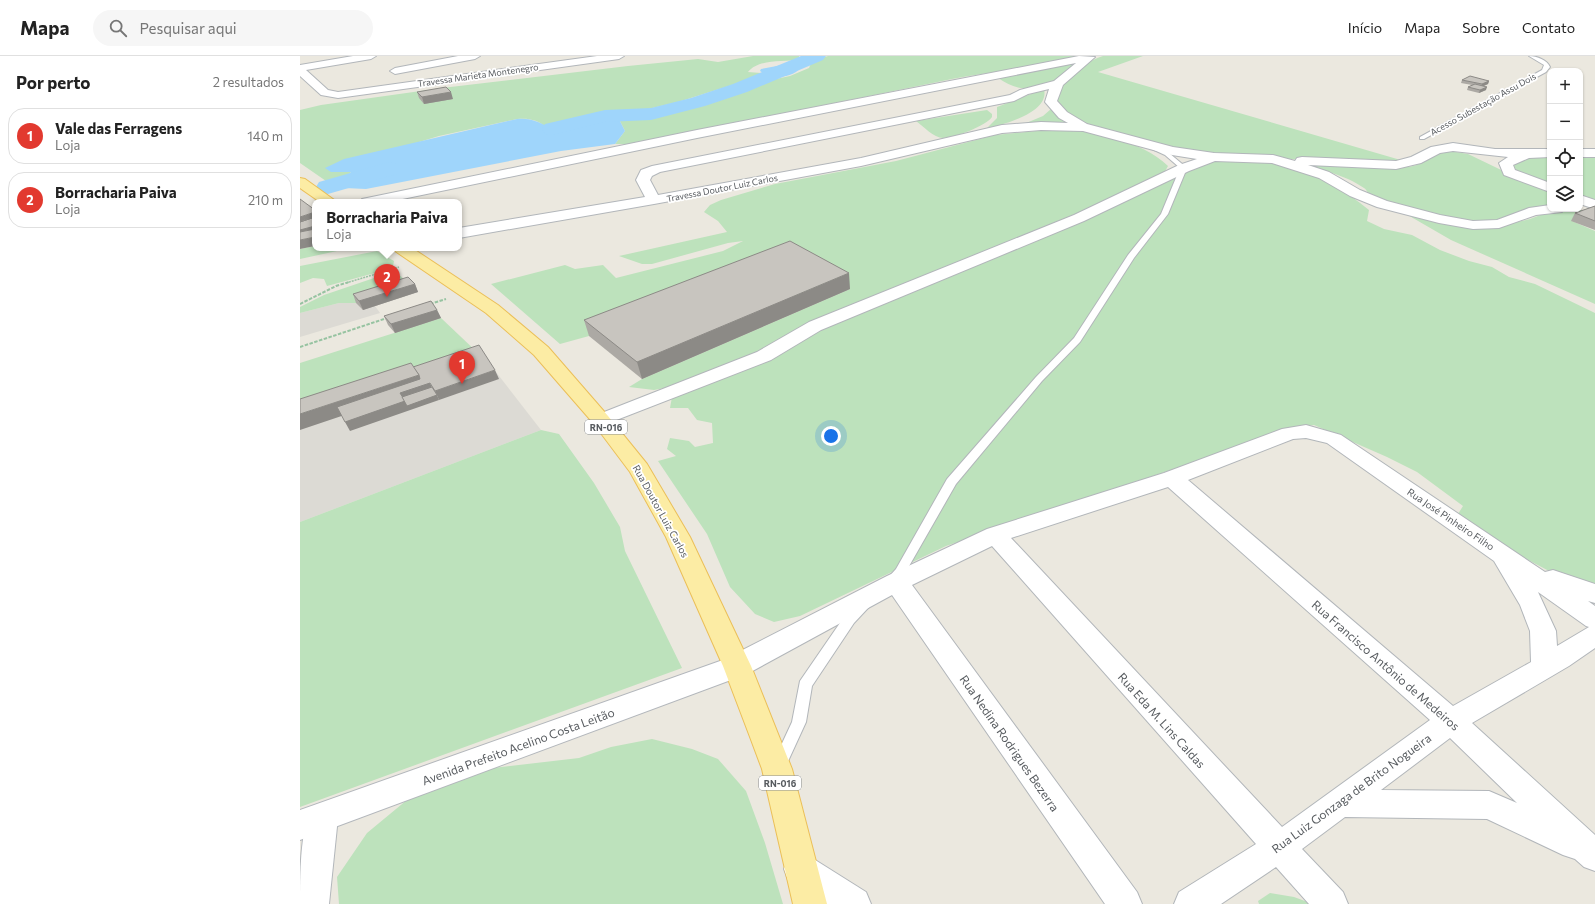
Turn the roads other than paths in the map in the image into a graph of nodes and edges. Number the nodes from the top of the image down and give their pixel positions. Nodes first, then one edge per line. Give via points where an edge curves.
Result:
1 (371, 56) edge
2 (470, 56) edge
3 (619, 56) edge
4 (1532, 56) edge
5 (1093, 57) edge
6 (387, 64) edge
7 (300, 69) edge
8 (487, 73) junction
9 (989, 76) junction
10 (412, 85) junction
11 (1024, 92) junction
12 (1049, 100) junction
13 (1083, 127) junction
14 (1002, 129) junction
15 (1422, 138) dead end
16 (1154, 148) junction
17 (1547, 153) edge
18 (1527, 154) junction
19 (1214, 157) junction
20 (1273, 159) junction
21 (1184, 168) junction
22 (300, 182) edge
23 (1547, 187) edge
24 (326, 199) edge
25 (382, 199) edge
26 (654, 200) junction
27 (1583, 200) edge
28 (1595, 206) edge
29 (1583, 208) edge
30 (1547, 210) edge
31 (462, 232) edge
32 (406, 251) edge
33 (600, 420) junction
34 (1303, 430) joint
35 (1172, 478) junction
36 (995, 535) junction
37 (1492, 547) junction
38 (889, 585) junction
39 (1595, 594) edge
40 (1595, 619) edge
41 (1595, 636) edge
42 (737, 666) junction
43 (1545, 666) junction
44 (1450, 721) junction
45 (777, 769) junction
46 (1339, 803) junction
47 (311, 821) edge
48 (1278, 848) junction
49 (1592, 853) edge
50 (800, 869) junction
51 (312, 904) edge
52 (810, 904) edge
53 (854, 904) edge
54 (1125, 904) edge
55 (1191, 904) edge
56 (1331, 904) edge

1 - 7 street
2 - 6 street
2 - 8 street
3 - 8 street, Travessa Marieta Montenegro
4 - 15 lane, Acesso Subestação Assu Dois via 1546,64 1544,71
5 - 9 street
5 - 12 street
6 - 10 street
7 - 10 street, Travessa Marieta Montenegro via 325,93 338,95
8 - 10 street, Travessa Marieta Montenegro
9 - 11 street
9 - 25 street
11 - 12 street
11 - 26 street via 1014,98 968,108 646,173 642,180
12 - 13 street
12 - 14 street
13 - 14 street via 1041,126
13 - 16 street
14 - 26 street, Travessa Doutor Luiz Carlos via 861,162
16 - 19 street
16 - 21 lane via 1167,154
17 - 18 street
18 - 20 street via 1495,153 1453,147 1436,150 1410,163 1396,165
18 - 23 street via 1506,163 1509,172
19 - 20 street
19 - 21 street
20 - 30 street via 1324,176 1382,204 1439,219 1473,225 1499,224
21 - 33 street via 1079,218 815,326 764,356
21 - 38 lane via 1164,214 1131,257 1077,340 1039,379 950,482 900,572
22 - 24 main road
26 - 31 street, Travessa Doutor Luiz Carlos
27 - 28 street
28 - 29 street
32 - 33 main road, Rua Doutor Luiz Carlos / RN-016 via 509,321 541,351
33 - 42 main road, Rua Doutor Luiz Carlos / RN-016 via 639,469 678,537
34 - 35 street, Avenida Prefeito Acelino Costa Leitão
34 - 37 street, Rua José Pinheiro Filho via 1334,439
35 - 36 street, Avenida Prefeito Acelino Costa Leitão
35 - 44 street, Rua Francisco Antônio de Medeiros
36 - 38 street, Avenida Prefeito Acelino Costa Leitão
36 - 48 street, Rua Eda M. Lins Caldas
37 - 39 street via 1560,583
37 - 40 street, Rua José Pinheiro Filho
37 - 43 street via 1510,568 1532,602 1543,631
38 - 42 street, Avenida Prefeito Acelino Costa Leitão
38 - 45 lane via 849,620 805,685 799,722
38 - 54 street, Rua Nedina Rodrigues Bezerra
41 - 43 street, Rua Luiz Gonzaga de Brito Nogueira
42 - 45 main road, Rua Doutor Luiz Carlos / RN-016
42 - 47 street, Avenida Prefeito Acelino Costa Leitão
43 - 44 street, Rua Luiz Gonzaga de Brito Nogueira
44 - 46 street, Rua Luiz Gonzaga de Brito Nogueira
44 - 49 street, Rua Francisco Antônio de Medeiros
45 - 50 main road, Rua Doutor Luiz Carlos / RN-016
46 - 48 street, Rua Luiz Gonzaga de Brito Nogueira
46 - 49 street via 1489,805
47 - 51 street
48 - 55 street, Rua Luiz Gonzaga de Brito Nogueira
48 - 56 street, Rua Eda M. Lins Caldas
50 - 52 main road, Rua Doutor Luiz Carlos / RN-016
50 - 53 street

